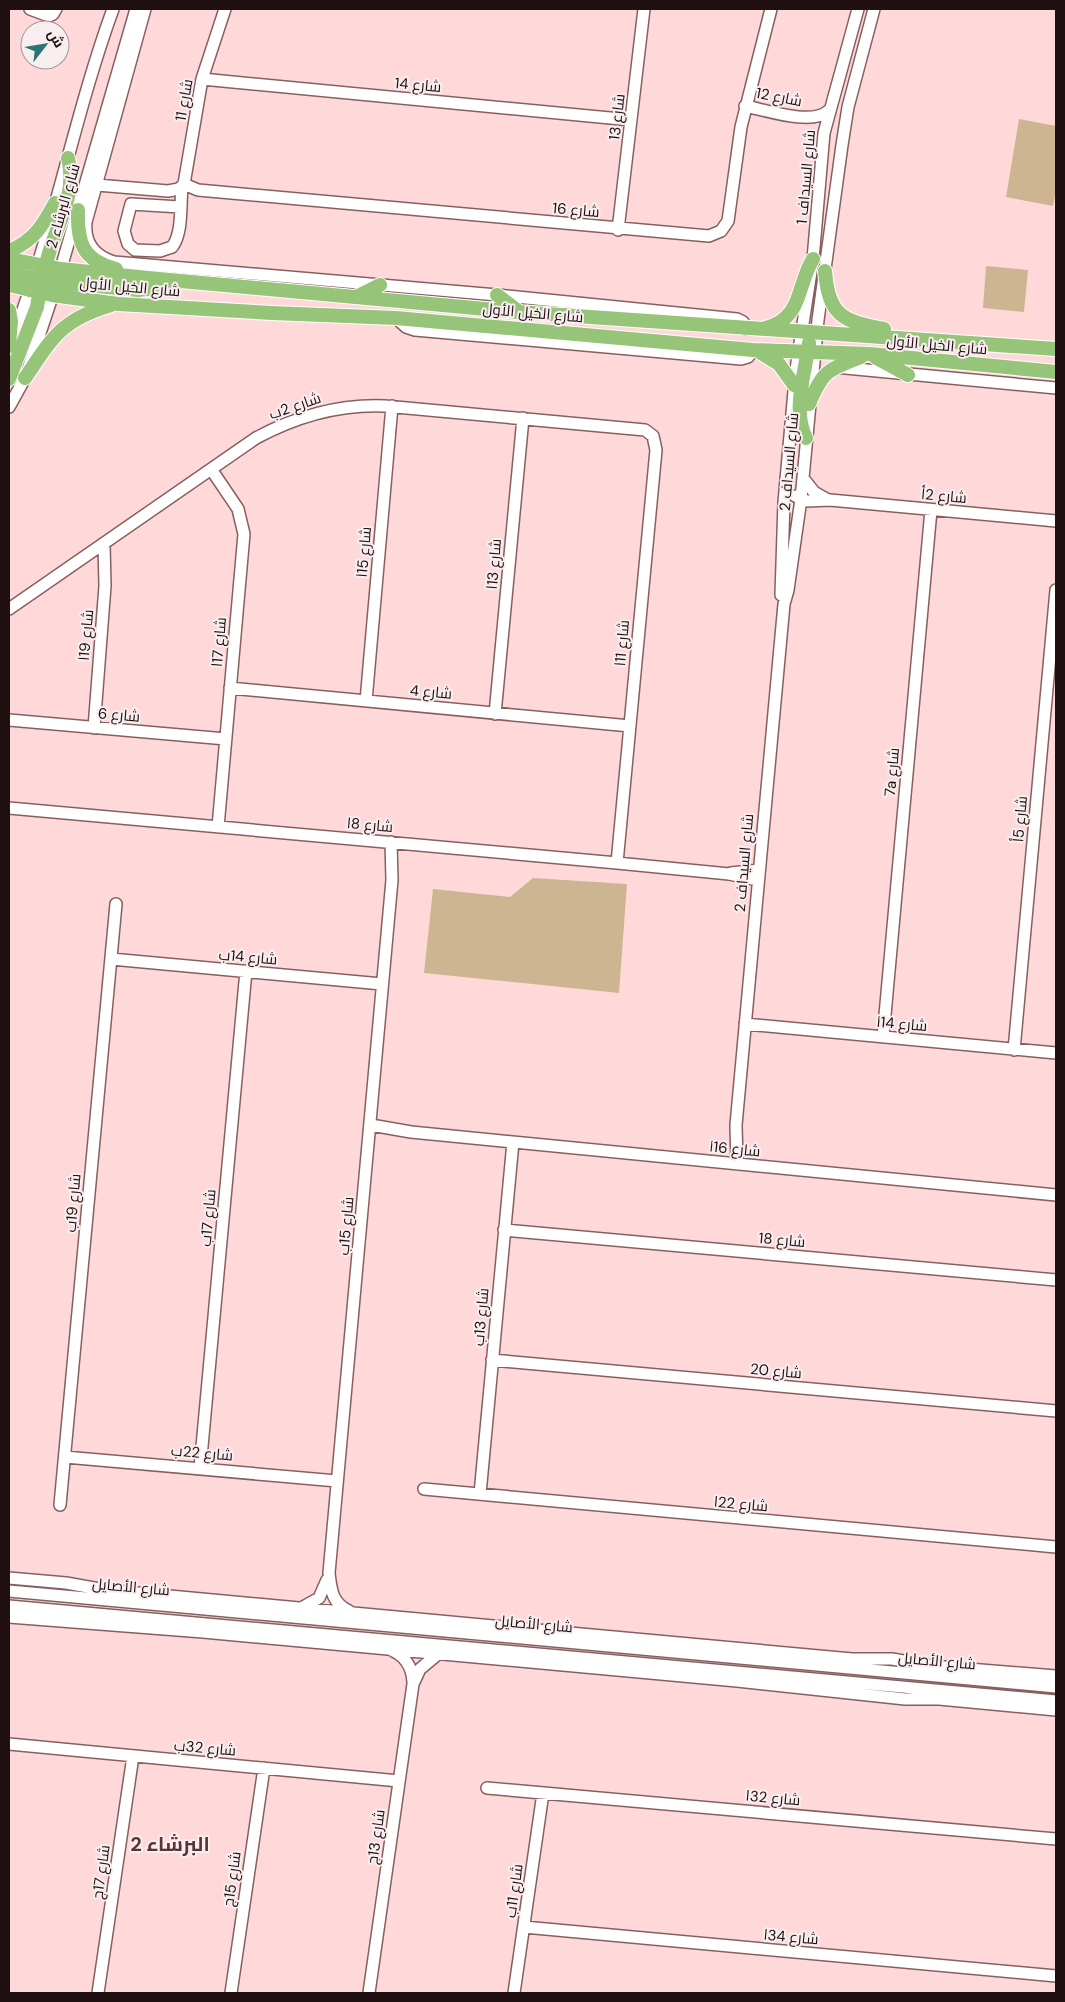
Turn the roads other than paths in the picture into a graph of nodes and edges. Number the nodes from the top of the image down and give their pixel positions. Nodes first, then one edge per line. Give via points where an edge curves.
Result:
1 (30, 9) edge
2 (56, 9) edge
3 (113, 9) edge
4 (136, 9) edge
5 (144, 9) edge
6 (224, 9) edge
7 (644, 9) edge
8 (771, 9) edge
9 (858, 9) edge
10 (880, 9) edge
11 (871, 12) edge
12 (202, 79) junction
13 (745, 106) junction
14 (828, 111) junction
15 (806, 118) junction
16 (631, 120) junction
17 (824, 133) junction
18 (68, 158) junction
19 (183, 186) junction
20 (96, 188) junction
21 (55, 202) junction
22 (80, 205) junction
23 (180, 207) junction
24 (618, 230) junction
25 (9, 250) edge
26 (813, 258) junction
27 (9, 259) edge
28 (825, 271) junction
29 (9, 273) edge
30 (148, 278) junction
31 (44, 280) junction
32 (186, 282) junction
33 (9, 285) edge
34 (380, 285) junction
35 (497, 295) junction
36 (355, 297) junction
37 (118, 304) junction
38 (9, 310) edge
39 (518, 312) junction
40 (396, 318) junction
41 (746, 329) junction
42 (761, 330) junction
43 (910, 338) junction
44 (808, 343) junction
45 (702, 344) junction
46 (9, 347) edge
47 (1056, 349) edge
48 (754, 350) junction
49 (868, 354) junction
50 (835, 368) junction
51 (1056, 372) edge
52 (908, 375) junction
53 (25, 378) junction
54 (9, 379) edge
55 (794, 385) junction
56 (1056, 388) edge
57 (809, 404) junction
58 (392, 406) junction
59 (9, 407) edge
60 (523, 418) junction
61 (646, 430) joint
62 (806, 438) junction
63 (788, 468) junction
64 (211, 469) junction
65 (803, 478) junction
66 (801, 499) junction
67 (830, 500) junction
68 (931, 510) junction
69 (1056, 521) edge
70 (104, 544) junction
71 (1056, 590) edge
72 (784, 604) junction
73 (9, 609) edge
74 (230, 688) junction
75 (366, 701) junction
76 (495, 714) junction
77 (9, 720) edge
78 (630, 726) junction
79 (94, 728) junction
80 (226, 739) junction
81 (9, 808) edge
82 (218, 827) junction
83 (394, 843) junction
84 (617, 863) junction
85 (758, 875) junction
86 (116, 904) dead end
87 (111, 959) junction
88 (246, 971) junction
89 (382, 984) junction
90 (745, 1024) junction
91 (883, 1037) junction
92 (1014, 1050) junction
93 (1056, 1054) edge
94 (370, 1129) junction
95 (513, 1142) junction
96 (732, 1164) junction
97 (1056, 1195) edge
98 (504, 1230) junction
99 (1056, 1280) edge
100 (492, 1360) junction
101 (1056, 1411) edge
102 (65, 1457) junction
103 (200, 1468) junction
104 (337, 1481) junction
105 (424, 1489) dead end
106 (480, 1494) junction
107 (60, 1505) dead end
108 (1056, 1547) edge
109 (329, 1574) junction
110 (9, 1578) edge
111 (9, 1591) edge
112 (170, 1601) junction
113 (9, 1606) edge
114 (298, 1608) junction
115 (356, 1613) junction
116 (9, 1616) edge
117 (385, 1626) junction
118 (203, 1627) junction
119 (389, 1649) junction
120 (438, 1654) junction
121 (705, 1668) junction
122 (686, 1676) junction
123 (1056, 1676) edge
124 (829, 1680) junction
125 (413, 1684) junction
126 (1056, 1687) edge
127 (842, 1693) junction
128 (1056, 1701) edge
129 (1056, 1710) edge
130 (9, 1744) edge
131 (133, 1756) junction
132 (264, 1768) junction
133 (399, 1781) junction
134 (486, 1788) dead end
135 (543, 1793) junction
136 (1056, 1839) edge
137 (524, 1927) junction
138 (1056, 1976) edge
139 (98, 1993) edge
140 (231, 1993) edge
141 (369, 1993) edge
142 (514, 1993) edge

1 - 2 street via 49,16
3 - 18 street, شارع البرشاء 2 via 96,55
4 - 22 street, شارع البرشاء 2
5 - 20 street
6 - 12 street, شارع 11
7 - 16 street, شارع 13
8 - 13 street, شارع 16
9 - 14 street, شارع السيداف 1
10 - 11 street
11 - 28 street, شارع السيداف 1 via 843,135
12 - 16 street, شارع 14
12 - 19 street, شارع 11
13 - 15 street, شارع 12
13 - 24 street, شارع 16 via 730,214 721,231 709,236
14 - 15 street, شارع 12 via 819,117
14 - 17 street, شارع السيداف 1
15 - 17 street, شارع 12
16 - 24 street, شارع 13
17 - 26 street, شارع السيداف 1
18 - 21 street, شارع البرشاء 2
18 - 31 main road via 71,192
19 - 20 street via 168,191
19 - 23 street, شارع 11
19 - 24 street, شارع 16
20 - 22 street
20 - 34 street via 86,222 87,237 94,250 108,260
21 - 25 main road via 35,235
21 - 31 street, شارع البرشاء 2
22 - 30 main road via 79,236 90,257 106,266
22 - 31 street, شارع البرشاء 2
23 - 23 street via 177,238 170,249 135,250 128,244 124,232 131,204
26 - 42 main road via 805,272 794,310 780,323
26 - 44 street, شارع السيداف 1
27 - 31 main road, شارع الخيل الأول
28 - 43 main road via 830,300 844,318
28 - 44 street, شارع السيداف 1
29 - 31 main road
30 - 31 main road, شارع الخيل الأول
30 - 32 main road, شارع الخيل الأول
31 - 32 main road via 138,290
31 - 33 main road, شارع الخيل الأول
31 - 37 main road, شارع الخيل الأول
31 - 46 street, شارع البرشاء 2
31 - 53 street, شارع البرشاء 2
31 - 54 main road via 36,311
32 - 36 main road, شارع الخيل الأول
34 - 35 street
34 - 36 main road
35 - 39 main road
35 - 41 street via 737,319
36 - 39 main road, شارع الخيل الأول
37 - 40 main road, شارع الخيل الأول
37 - 53 main road via 87,313 66,324 49,342
38 - 46 main road
39 - 41 main road, شارع الخيل الأول
40 - 45 main road, شارع الخيل الأول
40 - 48 street via 415,330 643,352 741,360
41 - 42 main road, شارع الخيل الأول
42 - 44 main road, شارع الخيل الأول
43 - 44 main road, شارع الخيل الأول
43 - 47 main road, شارع الخيل الأول
44 - 45 main road via 716,339
44 - 48 main road, شارع الخيل الأول
44 - 49 main road, شارع الخيل الأول
44 - 55 street, شارع السيداف 2
44 - 57 street, شارع السيداف 2
44 - 62 main road via 800,414
45 - 48 main road, شارع الخيل الأول
48 - 55 main road via 783,368
49 - 50 main road
49 - 51 main road, شارع الخيل الأول
49 - 52 main road
50 - 52 street
50 - 57 main road via 821,377
52 - 56 street
53 - 59 street, شارع البرشاء 2
55 - 63 street, شارع السيداف 2
57 - 62 street, شارع السيداف 2
58 - 60 street, شارع 2ب
58 - 64 street, شارع 2ب via 338,408 296,419 256,438
58 - 75 street, شارع 15ا
60 - 61 street, شارع 2ب
60 - 76 street, شارع 13ا
61 - 78 street, شارع 11ا via 653,436 656,450
62 - 65 street, شارع السيداف 2
63 - 66 street via 791,491
63 - 72 street, شارع السيداف 2 via 781,585
64 - 70 street, شارع 2ب
64 - 74 street, شارع 17ا via 238,509 244,534
65 - 66 street, شارع السيداف 2
65 - 67 street, شارع 2أ via 814,492
66 - 67 street, شارع 2أ
66 - 72 street, شارع السيداف 2
67 - 68 street, شارع 2أ
68 - 69 street, شارع 2أ
68 - 91 street, 7a شارع
70 - 73 street, شارع 2ب
70 - 79 street, شارع 19ا via 105,586
71 - 92 street, شارع 5أ
72 - 85 street, شارع السيداف 2
74 - 75 street, شارع 4
74 - 80 street, شارع 17ا
75 - 76 street, شارع 4
76 - 78 street, شارع 4
77 - 79 street, شارع 6
78 - 84 street, شارع 11ا
79 - 80 street, شارع 6
80 - 82 street, شارع 17ا
81 - 82 street, شارع 8ا
82 - 83 street, شارع 8ا
83 - 84 street, شارع 8ا
83 - 89 street, شارع 15ب
84 - 85 street, شارع 8ا via 729,874 745,870
85 - 90 street, شارع السيداف 2
86 - 87 street, شارع 19ب
87 - 88 street, شارع 14ب
87 - 102 street, شارع 19ب
88 - 89 street, شارع 14ب
88 - 103 street, شارع 17ب
89 - 94 street, شارع 15ب
90 - 91 street, شارع 14ا
90 - 96 street, شارع السيداف 2
91 - 92 street, شارع 14ا
92 - 93 street, شارع 14ا
94 - 95 street, شارع 16ا
94 - 104 street, شارع 15ب
95 - 96 street, شارع 16ا
95 - 98 street, شارع 13ب
96 - 97 street, شارع 16ا
98 - 99 street, شارع 18
98 - 100 street, شارع 13ب
100 - 101 street, شارع 20
100 - 106 street, شارع 13ب
102 - 103 street, شارع 22ب
102 - 107 street, شارع 19ب
103 - 104 street, شارع 22ب
104 - 109 street, شارع 15ب
105 - 106 street, شارع 22ا
106 - 108 street, شارع 22ا
109 - 114 street, شارع 15ب via 319,1598
109 - 115 street, شارع 15ب via 335,1601 342,1608
110 - 112 street via 66,1582
111 - 112 street, شارع الأصايل
112 - 114 street
112 - 117 street, شارع الأصايل
113 - 118 street, شارع الأصايل
114 - 115 street
115 - 117 street
115 - 123 street
116 - 118 street
117 - 126 street, شارع الأصايل
118 - 119 street
118 - 121 street, شارع الأصايل
119 - 120 street
119 - 125 street, شارع 13ج via 400,1654 409,1664
120 - 122 street
120 - 125 street, شارع 13ج via 420,1669
121 - 122 street
121 - 124 street, شارع الأصايل
122 - 127 street
124 - 127 street
124 - 128 street, شارع الأصايل
125 - 133 street, شارع 13ج
127 - 129 street
130 - 131 street, شارع 32ب
131 - 132 street, شارع 32ب
131 - 139 street, شارع 17ج
132 - 133 street, شارع 32ب
132 - 140 street, شارع 15ج
133 - 141 street, شارع 13ج
134 - 135 street, شارع 32ا
135 - 136 street, شارع 32ا
135 - 137 street, شارع 11ب
137 - 138 street, شارع 34ا
137 - 142 street, شارع 11ب

